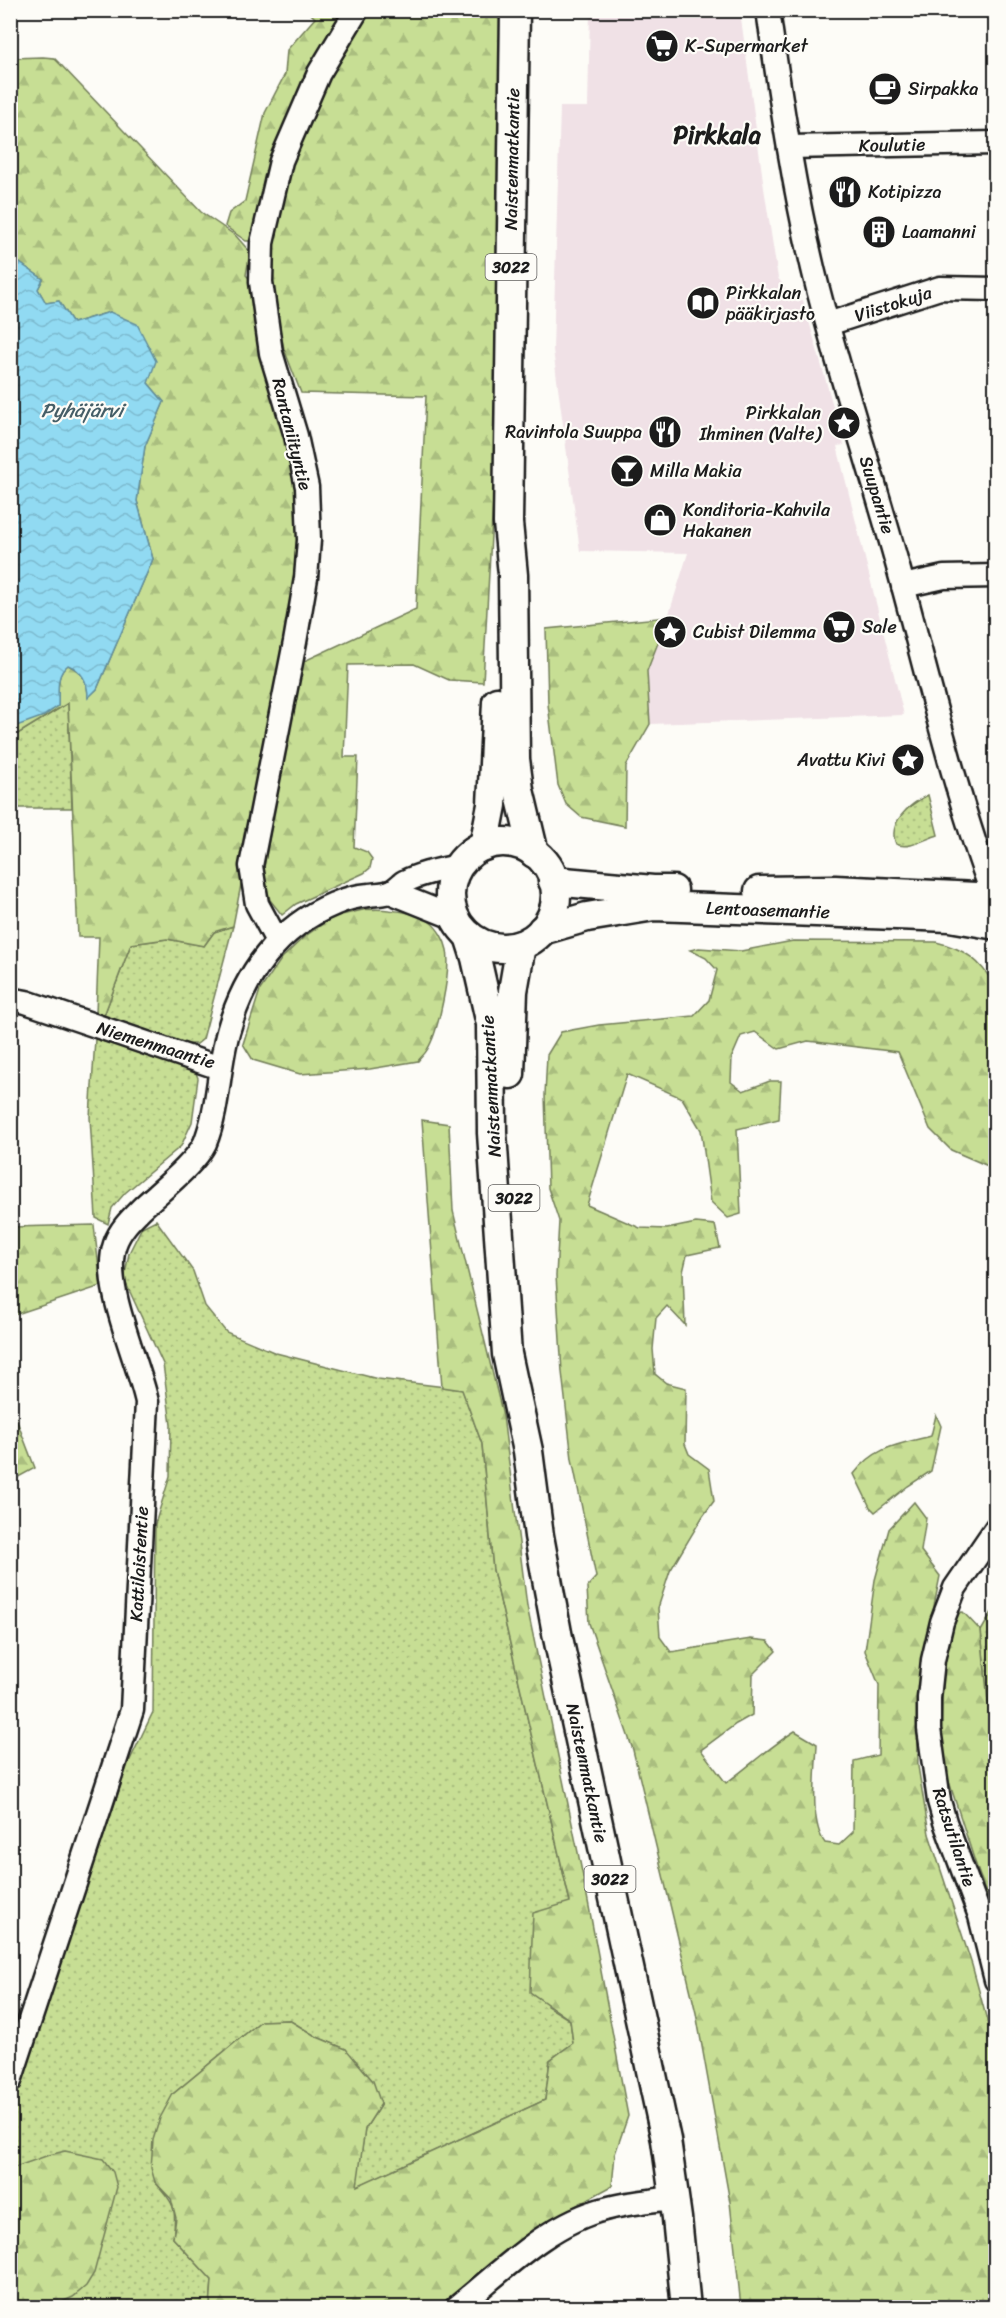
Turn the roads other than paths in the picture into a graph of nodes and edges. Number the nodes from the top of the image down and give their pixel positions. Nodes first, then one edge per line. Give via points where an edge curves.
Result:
1 (357, 10) edge
2 (515, 10) edge
3 (768, 10) edge
4 (996, 143) edge
5 (789, 147) junction
6 (996, 290) edge
7 (828, 324) junction
8 (508, 523) junction
9 (996, 576) edge
10 (903, 586) junction
11 (484, 846) junction
12 (534, 853) junction
13 (459, 866) junction
14 (553, 881) junction
15 (390, 892) junction
16 (995, 906) edge
17 (462, 927) junction
18 (532, 937) junction
19 (277, 941) junction
20 (10, 999) edge
21 (220, 1068) junction
22 (528, 1451) junction
23 (996, 1528) edge
24 (996, 1980) edge
25 (10, 2081) edge
26 (673, 2198) junction
27 (456, 2307) edge
28 (686, 2307) edge

1 - 19 street, Rantaniityntie via 319,74 282,161 262,243 261,282 271,353 307,487 309,532 295,642 251,866 257,904
2 - 8 main road, Naistenmatkantie / 3022
3 - 5 street, Suupantie
4 - 5 street, Koulutie
5 - 7 street, Suupantie
6 - 7 street, Viistokuja via 940,288
7 - 10 street, Suupantie
8 - 11 main road, Naistenmatkantie / 3022 via 501,576 494,786
8 - 12 main road, Naistenmatkantie / 3022 via 513,575 515,759
9 - 10 street via 944,577
10 - 16 street, Suupantie via 940,728
11 - 12 main road via 510,843
11 - 13 main road
12 - 14 main road, 3022 via 546,865
13 - 15 street, Niemenmaantie via 406,881
13 - 17 main road, 3022 via 450,893
14 - 16 main road, Lentoasemantie via 652,890 835,890
14 - 18 main road, 3022 via 554,907
15 - 17 street
15 - 19 street, Niemenmaantie via 334,904
16 - 18 main road, Lentoasemantie via 950,916 654,906 596,915
17 - 18 main road via 477,942 496,948
17 - 22 main road, Naistenmatkantie / 3022 via 476,958 491,1024 492,1133 507,1354
18 - 22 main road, Naistenmatkantie / 3022 via 513,991 510,1062
19 - 21 street, Niemenmaantie via 260,960 237,1002
20 - 21 street, Niemenmaantie
21 - 25 street, Kattilaistentie via 204,1143 192,1161 129,1221 114,1246 116,1298 147,1402 132,1710
22 - 26 main road, Naistenmatkantie / 3022 via 557,1633 650,2058
23 - 24 street, Ratsutilantie via 955,1588 933,1660 929,1698 939,1801 980,1916
26 - 27 street via 603,2209 564,2225
26 - 28 main road, Naistenmatkantie / 3022

